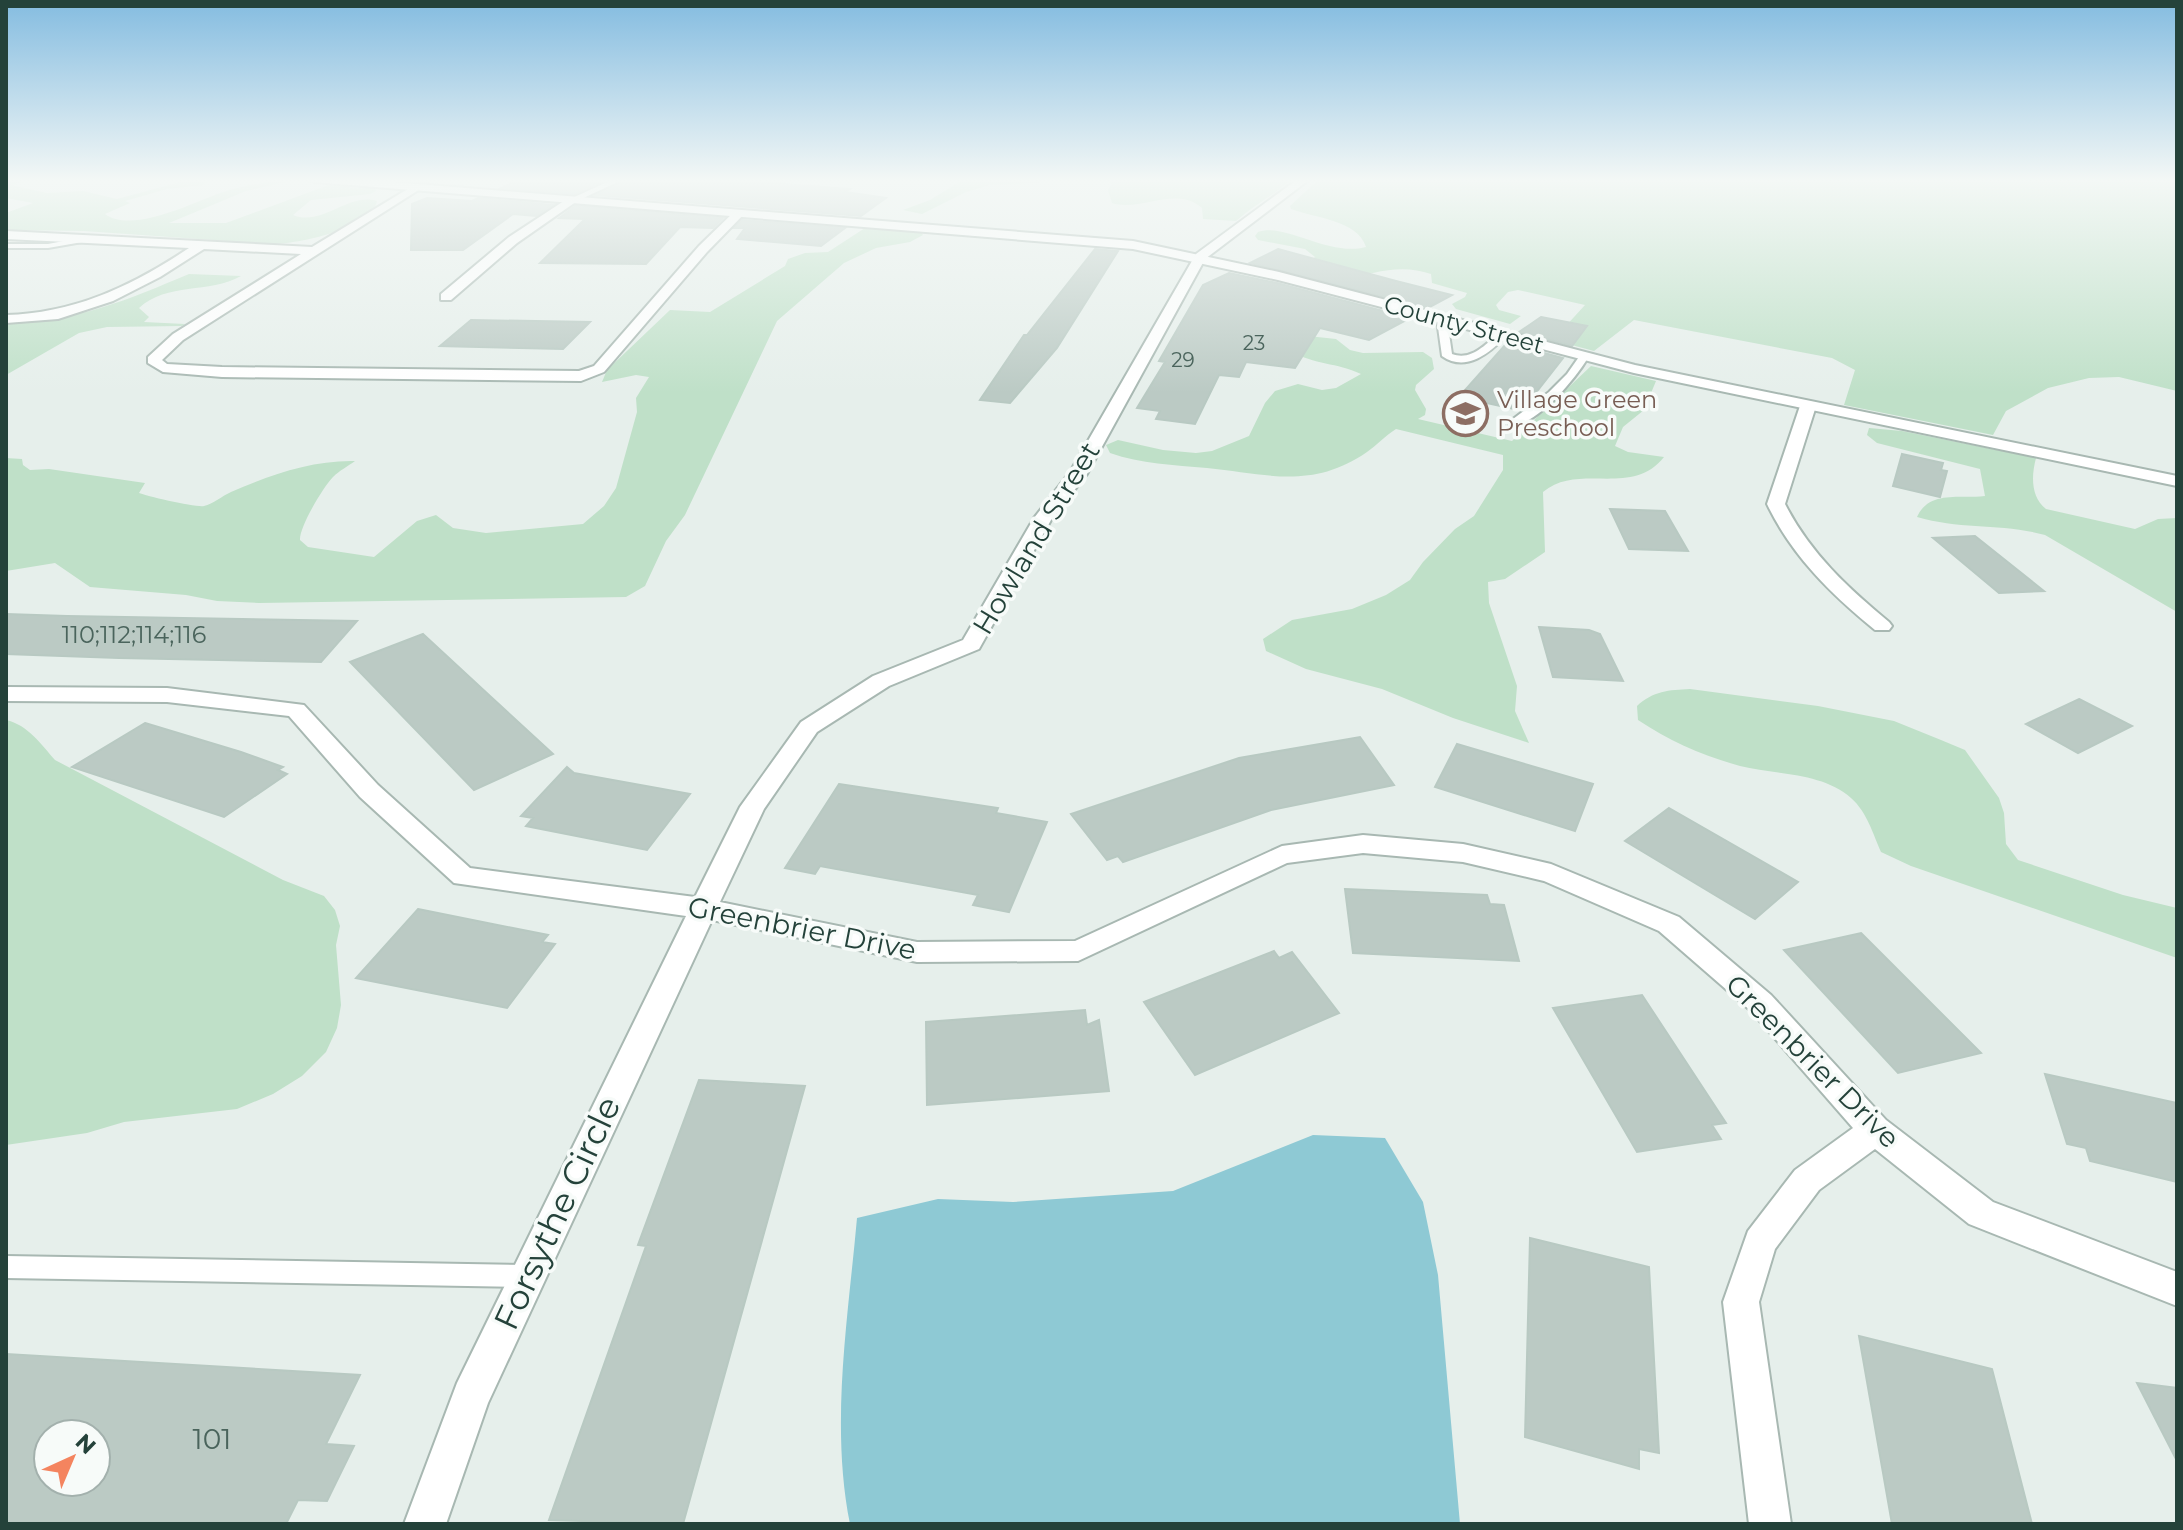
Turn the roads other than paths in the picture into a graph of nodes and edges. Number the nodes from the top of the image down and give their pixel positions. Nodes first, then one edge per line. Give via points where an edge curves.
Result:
1 (193, 250) edge
2 (302, 250) edge
3 (501, 250) edge
4 (702, 250) edge
5 (1155, 250) edge
6 (1209, 250) edge
7 (316, 251) joint
8 (1200, 257) junction
9 (446, 297) dead end
10 (6, 319) edge
11 (1442, 320) junction
12 (1502, 335) junction
13 (1584, 356) junction
14 (1808, 406) junction
15 (1513, 424) dead end
16 (2177, 481) edge
17 (1882, 626) dead end
18 (6, 694) edge
19 (702, 908) junction
20 (1875, 1130) junction
21 (6, 1267) edge
22 (527, 1276) junction
23 (2177, 1289) edge
24 (425, 1524) edge
25 (1770, 1524) edge

1 - 10 street via 82,310
2 - 7 street
3 - 9 street
4 - 7 street via 599,369 581,376 222,372 163,368 153,360 174,341
5 - 8 street, County Street
6 - 8 street
8 - 11 street, County Street
8 - 19 street, Howland Street via 1078,474 1043,518 971,644 881,681 809,727 752,807
11 - 12 street, County Street
11 - 12 lane via 1447,356 1455,360 1471,360
12 - 13 street, County Street
13 - 14 street, County Street
13 - 15 lane via 1575,372
14 - 16 street, County Street
14 - 17 street via 1776,504 1788,531 1833,586
18 - 19 street, Greenbrier Drive via 167,695 296,710 369,791 463,876
19 - 20 street, Greenbrier Drive via 917,952 1078,951 1282,855 1363,844 1463,853 1551,873 1669,924 1761,1003
19 - 22 street, Forsythe Circle
20 - 23 street, Greenbrier Drive via 1981,1213
20 - 25 street via 1807,1180 1760,1242 1741,1302
21 - 22 lane
22 - 24 street, Forsythe Circle via 471,1397

